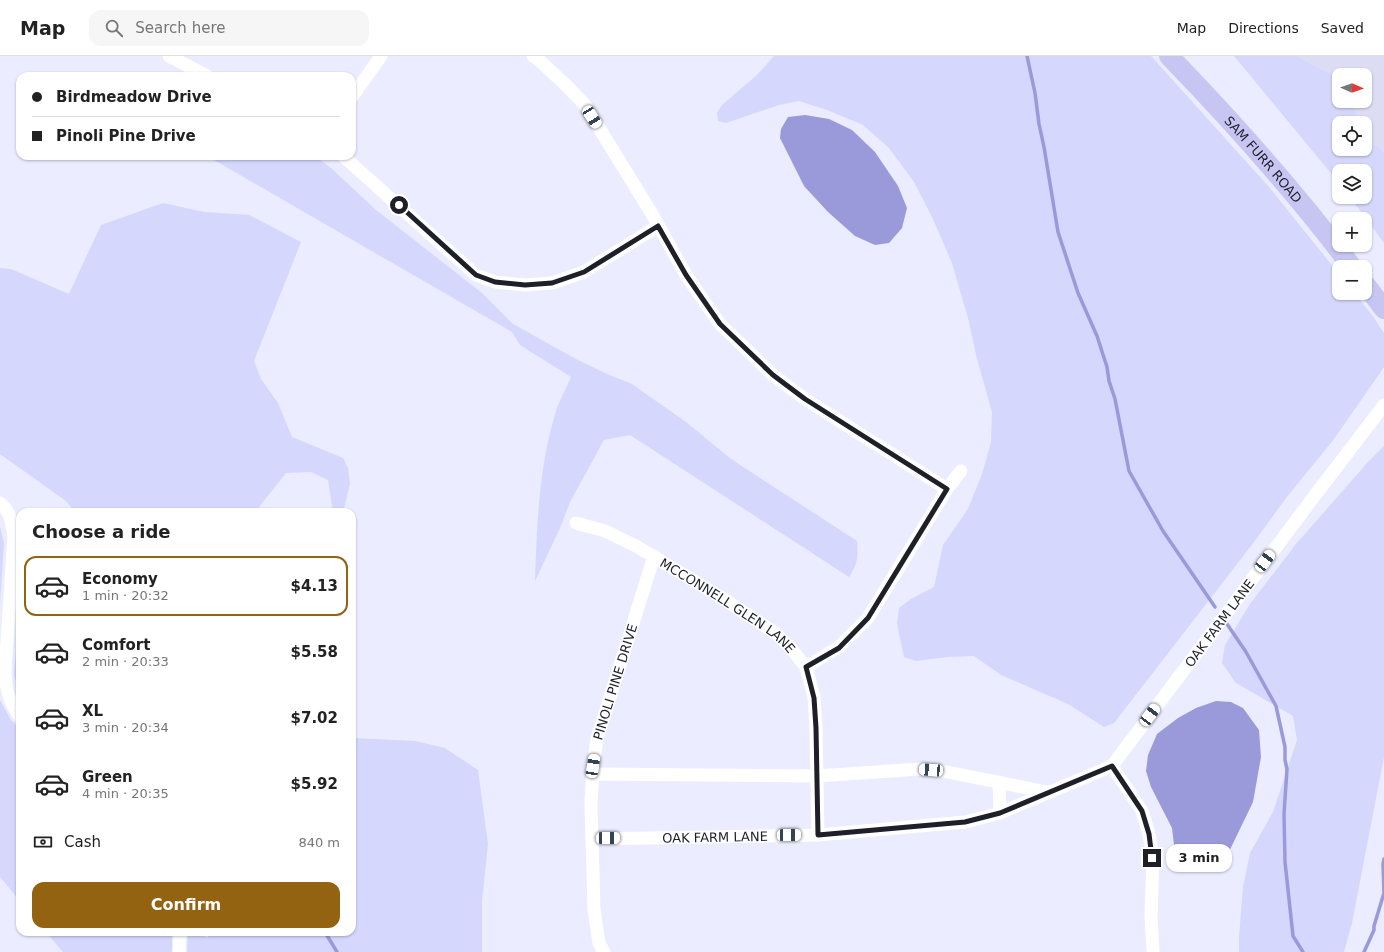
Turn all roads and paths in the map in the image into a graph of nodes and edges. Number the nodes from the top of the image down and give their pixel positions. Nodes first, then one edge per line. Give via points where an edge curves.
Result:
1 (169, 56) edge
2 (381, 56) edge
3 (533, 56) edge
4 (1169, 56) edge
5 (199, 72) edge
6 (356, 91) edge
7 (347, 160) edge
8 (658, 226) junction
9 (1347, 260) edge
10 (1372, 293) edge
11 (1384, 309) edge
12 (1384, 405) edge
13 (961, 471) dead end
14 (947, 489) junction
15 (0, 503) edge
16 (576, 523) dead end
17 (654, 556) junction
18 (806, 667) junction
19 (16, 710) edge
20 (1112, 766) junction
21 (593, 774) junction
22 (817, 776) junction
23 (999, 782) junction
24 (1048, 792) junction
25 (1000, 813) junction
26 (818, 835) junction
27 (592, 839) junction
28 (180, 936) edge
29 (179, 952) edge
30 (604, 952) edge
31 (1153, 952) edge

1 - 5 street
2 - 6 street
3 - 8 street via 585,105
4 - 9 main road, SAM FURR ROAD via 1268,165
7 - 8 street via 476,275 495,282 525,285 552,283 584,272
8 - 14 street via 686,275 720,324 773,375 805,399
10 - 11 main road
12 - 20 street, OAK FARM LANE
13 - 14 street
14 - 18 street via 868,618 839,648
15 - 19 street via 9,514 14,537 5,684
16 - 17 street, MCCONNELL GLEN LANE via 616,536
17 - 18 street, MCCONNELL GLEN LANE via 774,632
17 - 21 street, PINOLI PINE DRIVE via 597,739
18 - 22 street, MCCONNELL GLEN LANE via 814,698
20 - 24 street, OAK FARM LANE
20 - 31 street via 1142,811 1149,834 1152,858
21 - 22 street
21 - 27 street, PINOLI PINE DRIVE
22 - 23 street via 920,769
22 - 26 street, MCCONNELL GLEN LANE
23 - 24 street
23 - 25 street
24 - 25 street, OAK FARM LANE
25 - 26 street, OAK FARM LANE via 965,822
26 - 27 street, OAK FARM LANE
27 - 30 street, PINOLI PINE DRIVE via 594,909 599,943
28 - 29 street

